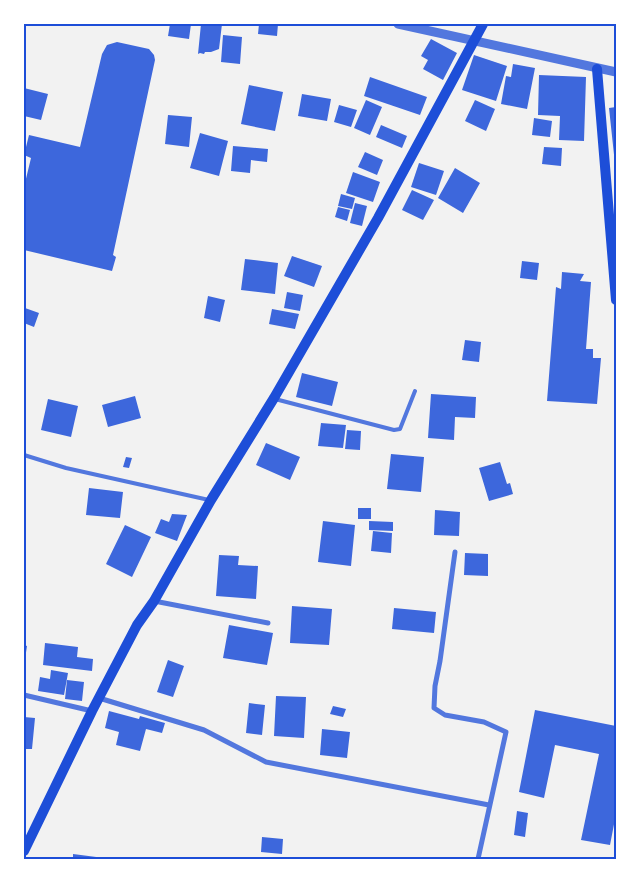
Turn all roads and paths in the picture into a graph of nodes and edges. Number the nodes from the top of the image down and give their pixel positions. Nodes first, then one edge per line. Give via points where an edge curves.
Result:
1 (398, 24) edge
2 (484, 24) edge
3 (474, 42) junction
4 (597, 69) junction
5 (616, 72) edge
6 (616, 300) edge
7 (415, 391) dead end
8 (274, 398) junction
9 (24, 455) edge
10 (212, 500) junction
11 (455, 552) dead end
12 (154, 601) junction
13 (268, 623) dead end
14 (24, 695) edge
15 (99, 698) junction
16 (92, 711) junction
17 (489, 805) junction
18 (24, 851) edge
19 (478, 859) edge

1 - 3 street
2 - 3 main road
3 - 4 street
3 - 8 main road via 378,218
4 - 5 street
4 - 6 main road
7 - 8 lane via 400,429 394,430
8 - 10 main road
9 - 10 lane via 66,468
10 - 12 main road
11 - 17 street via 434,708 444,715 484,722 506,732
12 - 13 street
12 - 15 main road via 137,625
14 - 16 street
15 - 16 main road
15 - 17 street via 204,730 266,762
16 - 18 main road
17 - 19 street

